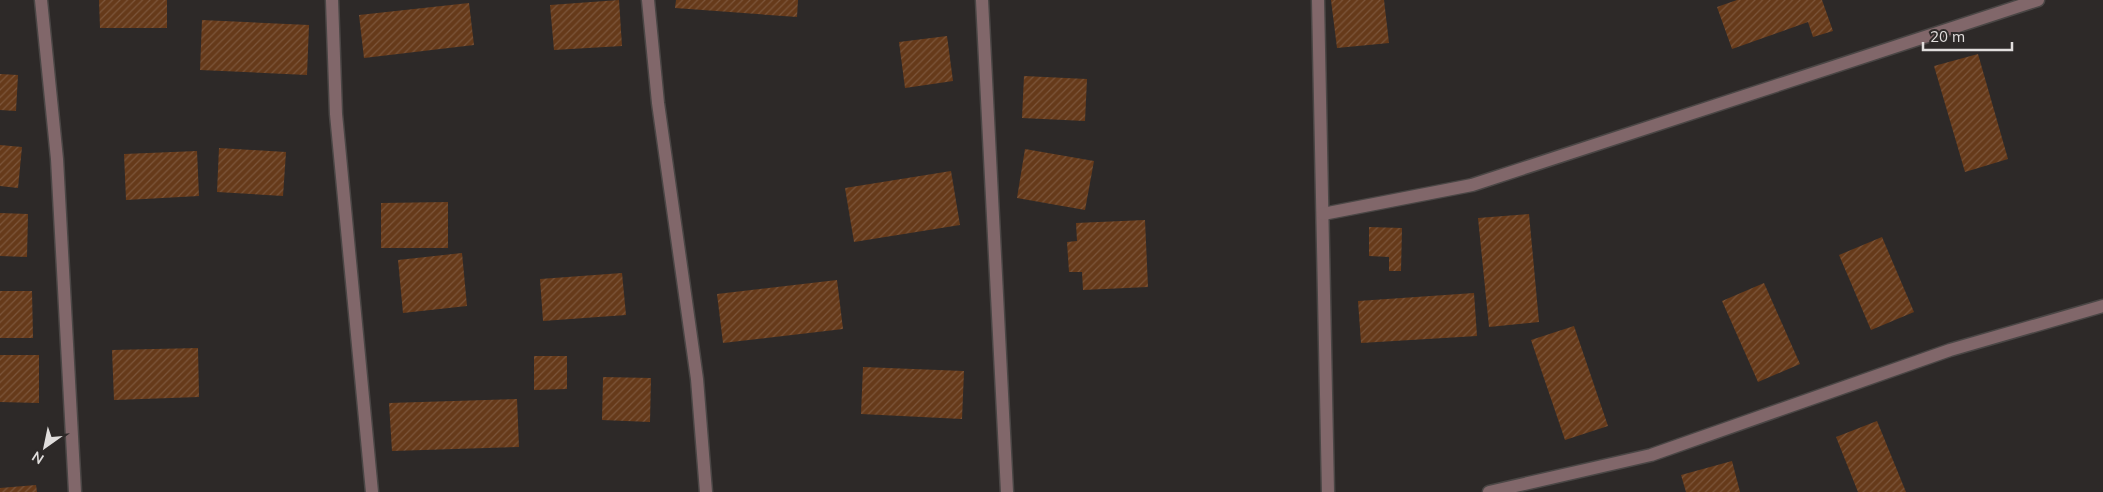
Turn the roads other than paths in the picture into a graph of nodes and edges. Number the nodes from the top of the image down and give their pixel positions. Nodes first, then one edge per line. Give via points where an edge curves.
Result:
1 (41, 0) edge
2 (332, 0) edge
3 (648, 0) edge
4 (982, 0) edge
5 (1318, 0) edge
6 (2038, 0) edge
7 (1323, 214) junction
8 (2103, 306) edge
9 (75, 492) edge
10 (372, 492) edge
11 (706, 492) edge
12 (1006, 492) edge
13 (1328, 492) edge
14 (1489, 492) edge

1 - 9 street via 57,159
2 - 10 street via 336,114
3 - 11 street via 658,103 697,379
4 - 12 street
5 - 7 street
6 - 7 street via 1472,185
7 - 13 street
8 - 14 street via 1950,350 1651,455

